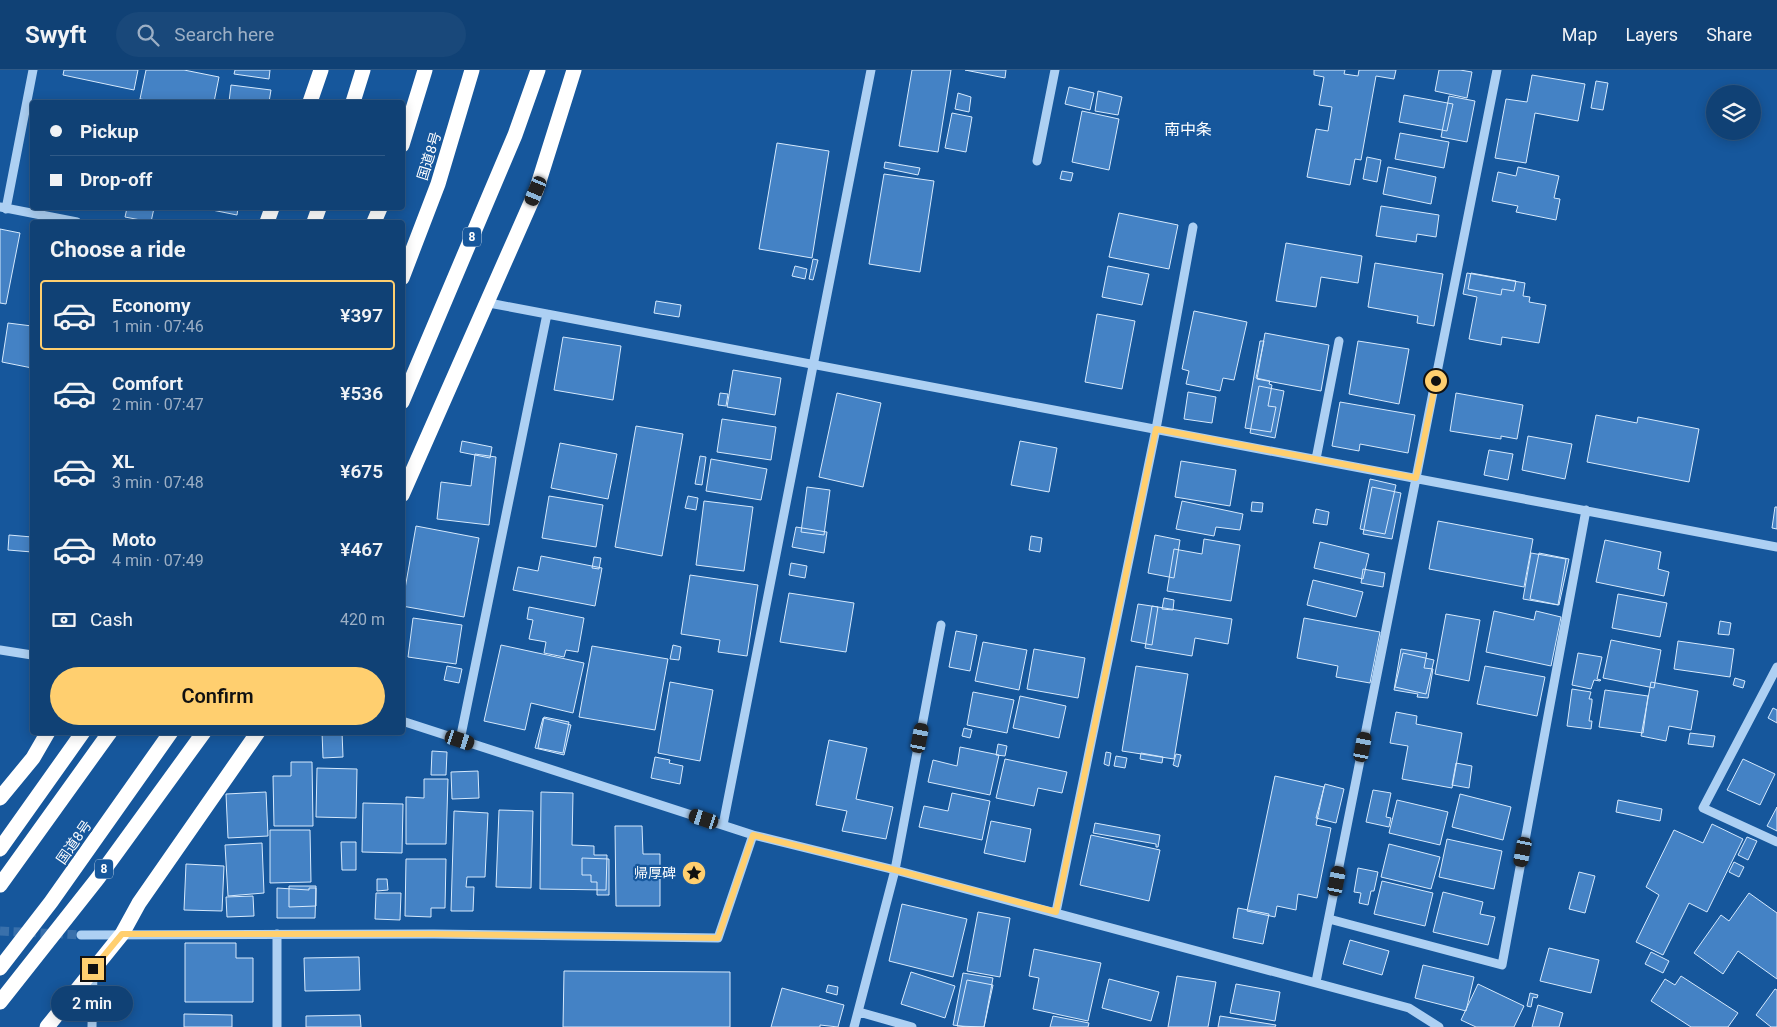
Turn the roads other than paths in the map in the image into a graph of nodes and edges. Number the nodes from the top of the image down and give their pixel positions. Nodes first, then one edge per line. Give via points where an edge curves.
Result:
1 (33, 70) edge
2 (321, 70) edge
3 (363, 70) edge
4 (425, 70) edge
5 (472, 70) edge
6 (538, 70) edge
7 (574, 70) edge
8 (872, 70) edge
9 (1055, 70) edge
10 (1498, 70) edge
11 (311, 100) edge
12 (354, 100) edge
13 (405, 135) edge
14 (1037, 161) dead end
15 (3, 208) edge
16 (66, 220) edge
17 (1193, 227) dead end
18 (405, 270) edge
19 (488, 303) junction
20 (547, 314) junction
21 (1339, 341) dead end
22 (814, 364) junction
23 (405, 395) edge
24 (1156, 429) junction
25 (1316, 459) junction
26 (1416, 478) junction
27 (405, 488) edge
28 (1586, 510) junction
29 (1777, 547) edge
30 (941, 625) dead end
31 (0, 650) edge
32 (30, 655) edge
33 (1777, 667) edge
34 (405, 722) edge
35 (46, 735) edge
36 (81, 735) edge
37 (108, 735) edge
38 (169, 735) edge
39 (202, 735) edge
40 (256, 735) edge
41 (460, 740) junction
42 (0, 798) edge
43 (723, 825) junction
44 (753, 835) junction
45 (1777, 842) edge
46 (0, 848) edge
47 (895, 870) junction
48 (0, 885) edge
49 (1056, 912) junction
50 (1329, 919) junction
51 (122, 934) junction
52 (278, 934) junction
53 (81, 935) tunnel mouth
54 (0, 968) edge
55 (93, 969) junction
56 (1316, 982) junction
57 (0, 1002) edge
58 (859, 1012) junction
59 (46, 1027) edge
60 (92, 1027) edge
61 (277, 1027) edge
62 (854, 1027) edge
63 (912, 1027) edge
64 (1439, 1027) edge

1 - 15 street
2 - 11 highway
3 - 12 highway
4 - 13 highway, 国道8号
5 - 18 highway, 国道8号 via 438,184
6 - 23 highway, 8 via 515,134
7 - 19 highway via 536,191
8 - 22 street
9 - 14 street
10 - 26 street
15 - 16 street
17 - 24 street
19 - 20 street
19 - 27 highway
20 - 22 street
20 - 41 street
21 - 25 street
22 - 24 street
22 - 43 street
24 - 25 street
24 - 49 street
25 - 26 street
26 - 28 street
26 - 50 street
28 - 29 street
28 - 50 street via 1502,966
30 - 47 street
31 - 32 street
33 - 45 street via 1703,808
34 - 41 street
35 - 42 highway via 33,758
36 - 46 highway
37 - 48 highway
38 - 54 highway, 国道8号 / 8
39 - 57 highway, 8 via 98,878
40 - 51 highway via 139,903
41 - 43 street
43 - 44 street
44 - 47 street
44 - 52 street via 718,938
47 - 49 street
47 - 58 street
49 - 56 street
50 - 56 street
51 - 52 street
51 - 53 street
51 - 55 highway
52 - 61 street
55 - 59 highway
55 - 60 street
56 - 64 street via 1409,1008
58 - 62 street
58 - 63 street

